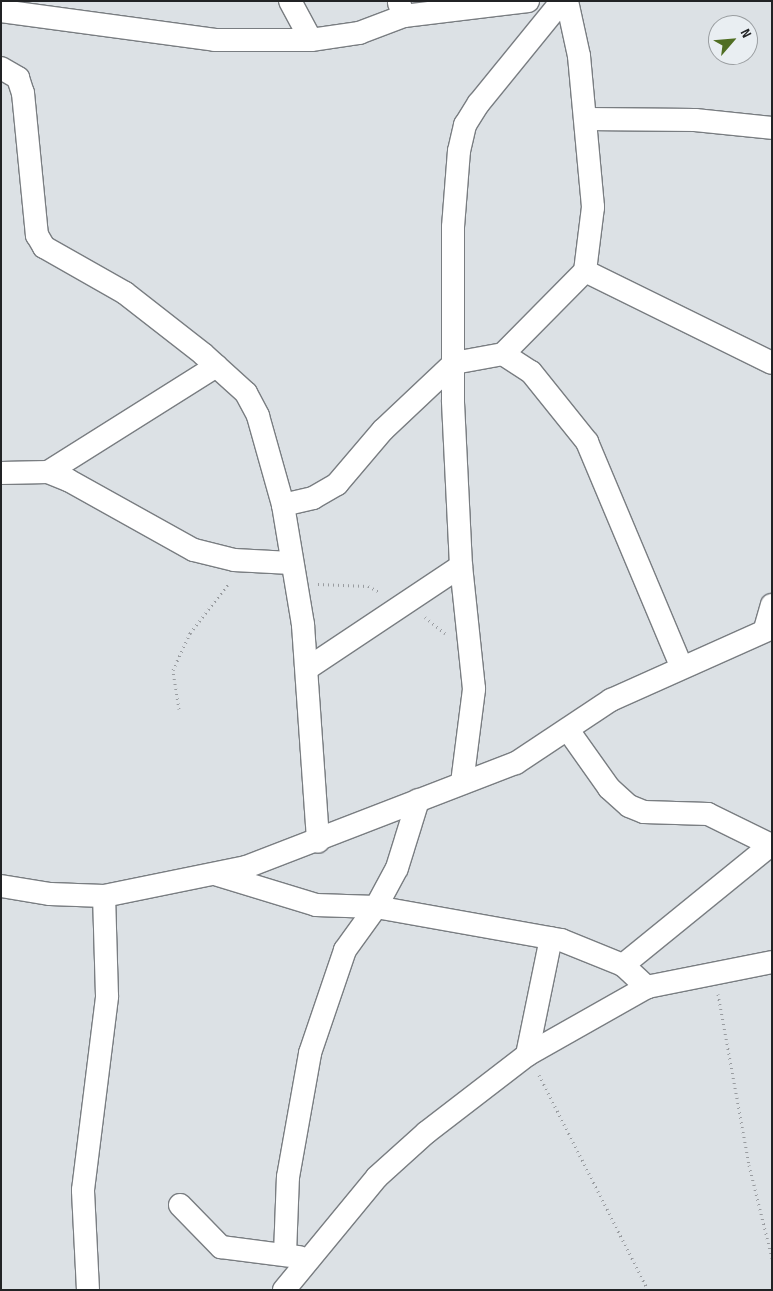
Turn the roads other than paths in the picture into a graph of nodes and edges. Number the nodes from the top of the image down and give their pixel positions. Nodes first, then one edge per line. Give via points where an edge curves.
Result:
1 (290, 1) edge
2 (528, 1) edge
3 (562, 1) edge
4 (567, 1) edge
5 (402, 9) edge
6 (1, 11) edge
7 (311, 40) junction
8 (1, 68) edge
9 (586, 119) junction
10 (772, 128) edge
11 (585, 272) junction
12 (503, 354) junction
13 (454, 363) junction
14 (772, 363) edge
15 (216, 366) junction
16 (48, 472) junction
17 (1, 473) edge
18 (283, 505) junction
19 (291, 563) junction
20 (462, 566) junction
21 (772, 605) edge
22 (769, 629) edge
23 (681, 666) junction
24 (308, 668) junction
25 (568, 730) junction
26 (462, 784) junction
27 (418, 800) junction
28 (318, 841) junction
29 (771, 845) edge
30 (217, 874) junction
31 (1, 886) edge
32 (104, 896) junction
33 (376, 907) junction
34 (551, 938) junction
35 (772, 962) edge
36 (623, 965) junction
37 (647, 987) junction
38 (527, 1055) junction
39 (180, 1205) dead end
40 (285, 1254) junction
41 (310, 1260) junction
42 (88, 1290) edge
43 (284, 1290) edge

1 - 7 street
2 - 5 street
3 - 13 street via 465,126 459,151 453,227
4 - 9 street
5 - 7 street via 359,33
6 - 7 street via 215,40
8 - 15 street via 18,78 23,93 37,235 44,248 125,294
9 - 10 street via 695,120
9 - 11 street via 593,207
11 - 12 street
11 - 14 street
12 - 13 street
12 - 23 street via 531,372 587,442
13 - 18 street via 383,430 337,484 313,498
13 - 20 street
15 - 16 street
15 - 18 street via 246,393 258,416
16 - 17 street
16 - 19 street via 194,550 248,562
18 - 19 street
19 - 24 street
20 - 24 street
20 - 26 street via 474,689
21 - 22 street
22 - 23 street via 716,655
23 - 25 street via 611,700
24 - 28 street
25 - 26 street via 516,763
25 - 29 street via 609,788 629,806 644,812 708,814
26 - 27 street
27 - 28 street
27 - 33 street via 397,868
28 - 30 street
29 - 36 street
30 - 32 street
30 - 33 street via 316,906 343,910
31 - 32 street via 50,894
32 - 42 street via 107,996 83,1190
33 - 34 street
33 - 40 street via 345,950 310,1053 288,1177
34 - 36 street
34 - 38 street
35 - 37 street via 714,971
36 - 37 street
37 - 38 street
38 - 41 street via 427,1132 377,1177
39 - 40 street via 221,1247
40 - 41 street
41 - 43 street

